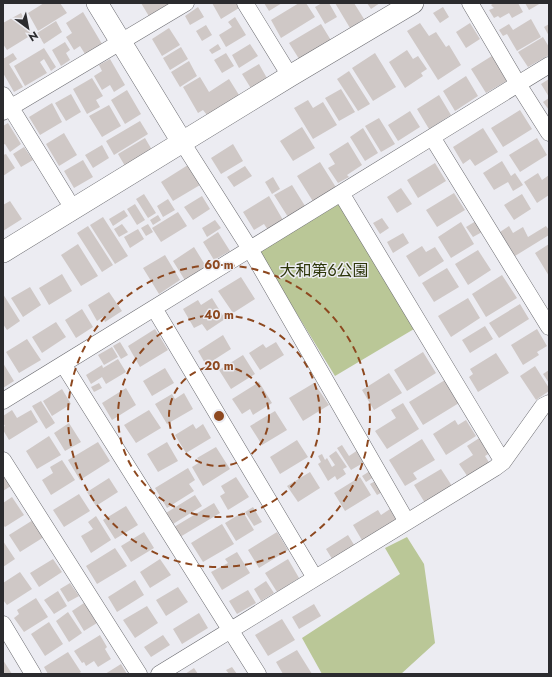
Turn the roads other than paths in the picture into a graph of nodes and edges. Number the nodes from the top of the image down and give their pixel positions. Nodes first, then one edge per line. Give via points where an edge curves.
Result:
1 (97, 3) edge
2 (186, 3) edge
3 (245, 3) edge
4 (413, 3) edge
5 (470, 3) edge
6 (120, 42) junction
7 (549, 65) edge
8 (290, 76) junction
9 (518, 84) junction
10 (5, 105) edge
11 (549, 133) edge
12 (432, 137) junction
13 (182, 142) junction
14 (341, 193) junction
15 (74, 209) junction
16 (250, 249) junction
17 (3, 252) edge
18 (154, 308) junction
19 (549, 327) edge
20 (63, 364) junction
21 (3, 401) edge
22 (549, 403) edge
23 (3, 460) edge
24 (503, 462) junction
25 (407, 522) junction
26 (315, 578) junction
27 (3, 624) edge
28 (230, 630) junction
29 (34, 674) edge
30 (139, 674) edge
31 (158, 674) edge
32 (258, 674) edge

1 - 6 street
2 - 6 street
3 - 8 street
4 - 8 street
5 - 9 street
6 - 10 street
6 - 13 street
7 - 9 street
8 - 13 street
9 - 11 street
9 - 12 street
10 - 15 street
12 - 14 street
12 - 19 street
13 - 15 street
13 - 16 street
14 - 16 street
14 - 24 street
15 - 17 street
16 - 18 street
16 - 25 street
18 - 20 street
18 - 26 street
20 - 21 street
20 - 28 street
22 - 24 street via 544,406
23 - 30 street
24 - 25 street
25 - 26 street
26 - 28 street
27 - 29 street
28 - 31 street
28 - 32 street

